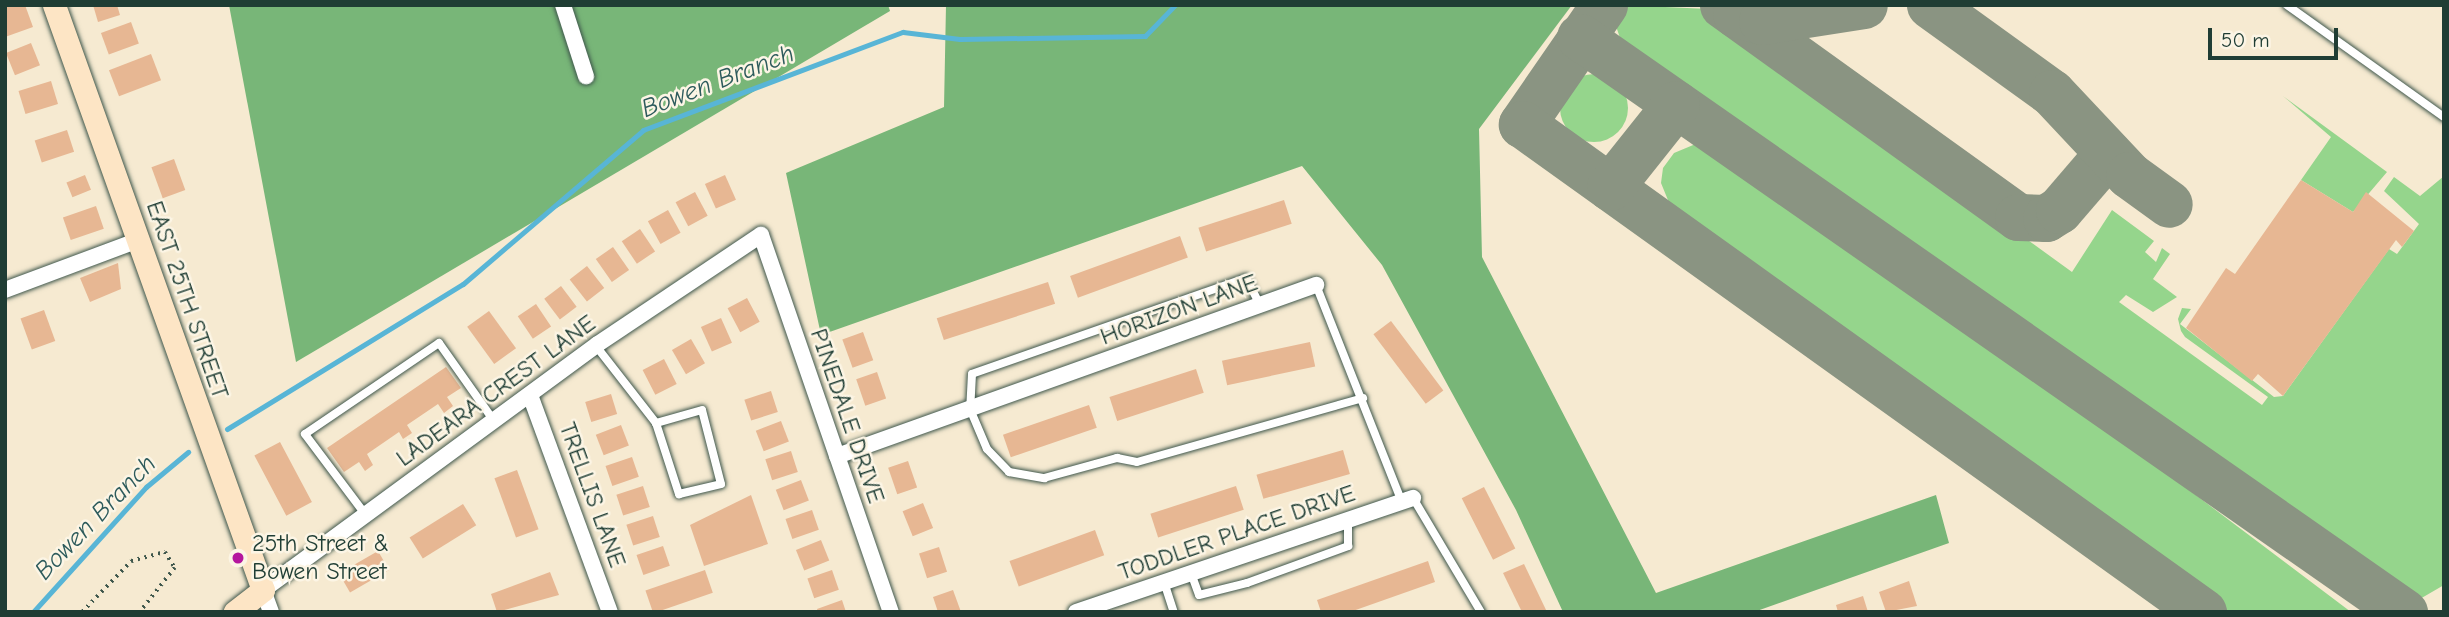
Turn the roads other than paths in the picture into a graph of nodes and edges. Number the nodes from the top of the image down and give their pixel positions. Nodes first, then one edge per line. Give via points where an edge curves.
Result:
1 (54, 5) edge
2 (563, 5) edge
3 (2287, 5) edge
4 (586, 76) dead end
5 (2444, 117) edge
6 (761, 235) joint
7 (139, 240) junction
8 (1316, 285) joint
9 (5, 290) edge
10 (1261, 305) junction
11 (596, 346) junction
12 (530, 395) junction
13 (1363, 398) junction
14 (970, 409) junction
15 (494, 421) junction
16 (656, 423) junction
17 (837, 456) junction
18 (1408, 500) junction
19 (365, 514) junction
20 (1348, 520) junction
21 (1191, 573) junction
22 (1164, 582) junction
23 (263, 590) junction
24 (235, 612) edge
25 (271, 612) edge
26 (610, 612) edge
27 (891, 612) edge
28 (1076, 612) edge
29 (1174, 612) edge
30 (1481, 612) edge

1 - 7 street, EAST 25TH STREET
2 - 4 street
3 - 5 lane
6 - 11 street, LADEARA CREST LANE
6 - 17 street, PINEDALE DRIVE
7 - 9 street
7 - 23 street, EAST 25TH STREET
8 - 10 street, HORIZON LANE
8 - 13 lane, HORIZON LANE
10 - 14 street, HORIZON LANE
10 - 14 lane via 1246,278 972,374
11 - 12 street, LADEARA CREST LANE
11 - 16 lane
12 - 15 street, LADEARA CREST LANE
12 - 26 street, TRELLIS LANE
13 - 14 lane via 1138,462 1117,458 1044,478 1009,472 987,449
13 - 18 lane, HORIZON LANE
14 - 17 street, HORIZON LANE
15 - 19 street, LADEARA CREST LANE
15 - 19 lane via 439,342 305,434
16 - 16 lane via 682,496 721,484 702,410
17 - 27 street, PINEDALE DRIVE
18 - 20 street, TODDLER PLACE DRIVE
18 - 30 lane, HORIZON LANE
19 - 23 street, LADEARA CREST LANE
20 - 21 street, TODDLER PLACE DRIVE
20 - 21 lane via 1348,546 1247,583 1199,595
21 - 22 street, TODDLER PLACE DRIVE
22 - 28 street, TODDLER PLACE DRIVE
22 - 29 lane
23 - 24 street
23 - 25 street, EAST 25TH STREET

